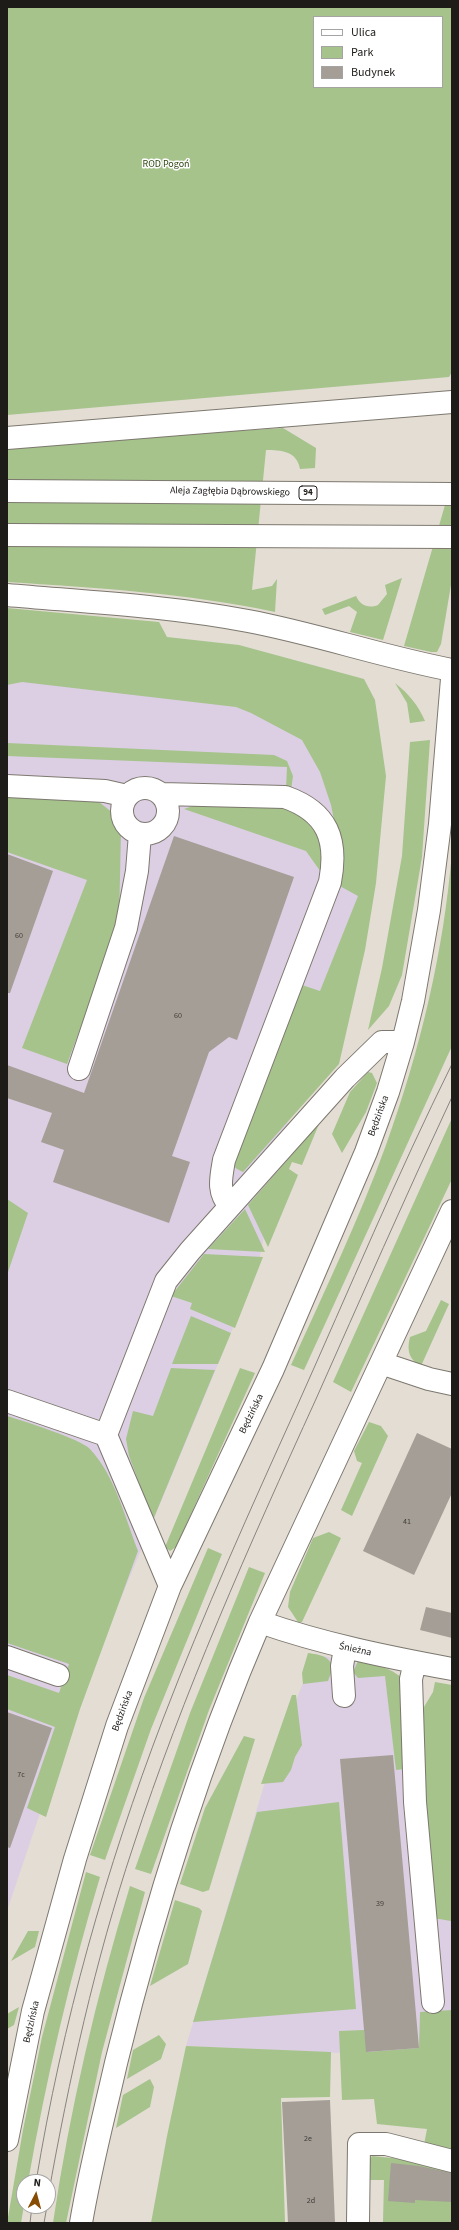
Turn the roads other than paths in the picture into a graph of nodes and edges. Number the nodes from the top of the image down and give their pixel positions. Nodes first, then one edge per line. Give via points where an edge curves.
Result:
1 (452, 402) edge
2 (7, 438) edge
3 (7, 491) edge
4 (452, 494) edge
5 (7, 535) edge
6 (452, 537) edge
7 (7, 595) edge
8 (452, 670) edge
9 (452, 679) edge
10 (7, 786) edge
11 (162, 794) junction
12 (126, 796) junction
13 (140, 834) junction
14 (403, 1042) junction
15 (78, 1069) dead end
16 (230, 1206) junction
17 (452, 1211) edge
18 (381, 1363) junction
19 (452, 1384) edge
20 (7, 1401) edge
21 (106, 1435) junction
22 (170, 1586) junction
23 (260, 1622) junction
24 (345, 1648) junction
25 (7, 1658) edge
26 (415, 1662) junction
27 (452, 1669) edge
28 (58, 1675) dead end
29 (344, 1696) dead end
30 (433, 2002) dead end
31 (7, 2140) edge
32 (452, 2161) edge
33 (81, 2223) edge
34 (358, 2223) edge

1 - 2 street
3 - 4 street, Aleja Zagłębia Dąbrowskiego / 94 via 164,490
5 - 6 street
7 - 8 street via 169,610 247,621 306,633 407,662
9 - 14 street, Będzińska via 440,824 429,910 422,956
10 - 12 street via 105,791
11 - 12 street via 150,788 137,789
11 - 13 street via 168,807 166,822 160,830
11 - 16 street via 285,797 303,804 318,818 331,837 334,863 330,882 224,1160 220,1187 223,1199
12 - 13 street via 121,808 123,820 131,830
13 - 15 street via 137,871 126,928
14 - 16 street via 382,1042 345,1078
14 - 22 street, Będzińska via 366,1152 298,1314
16 - 21 street via 166,1281
17 - 18 street
18 - 19 street
18 - 23 street
20 - 21 street
21 - 22 street
22 - 31 street, Będzińska via 117,1726 75,1860 33,2012
23 - 24 street, Śnieżna
23 - 33 street via 232,1688 163,1888 128,2016 87,2185
24 - 26 street, Śnieżna
24 - 29 street via 342,1666
25 - 28 street
26 - 27 street, Śnieżna
26 - 30 street via 411,1679 415,1802
32 - 34 street via 386,2144 359,2144

